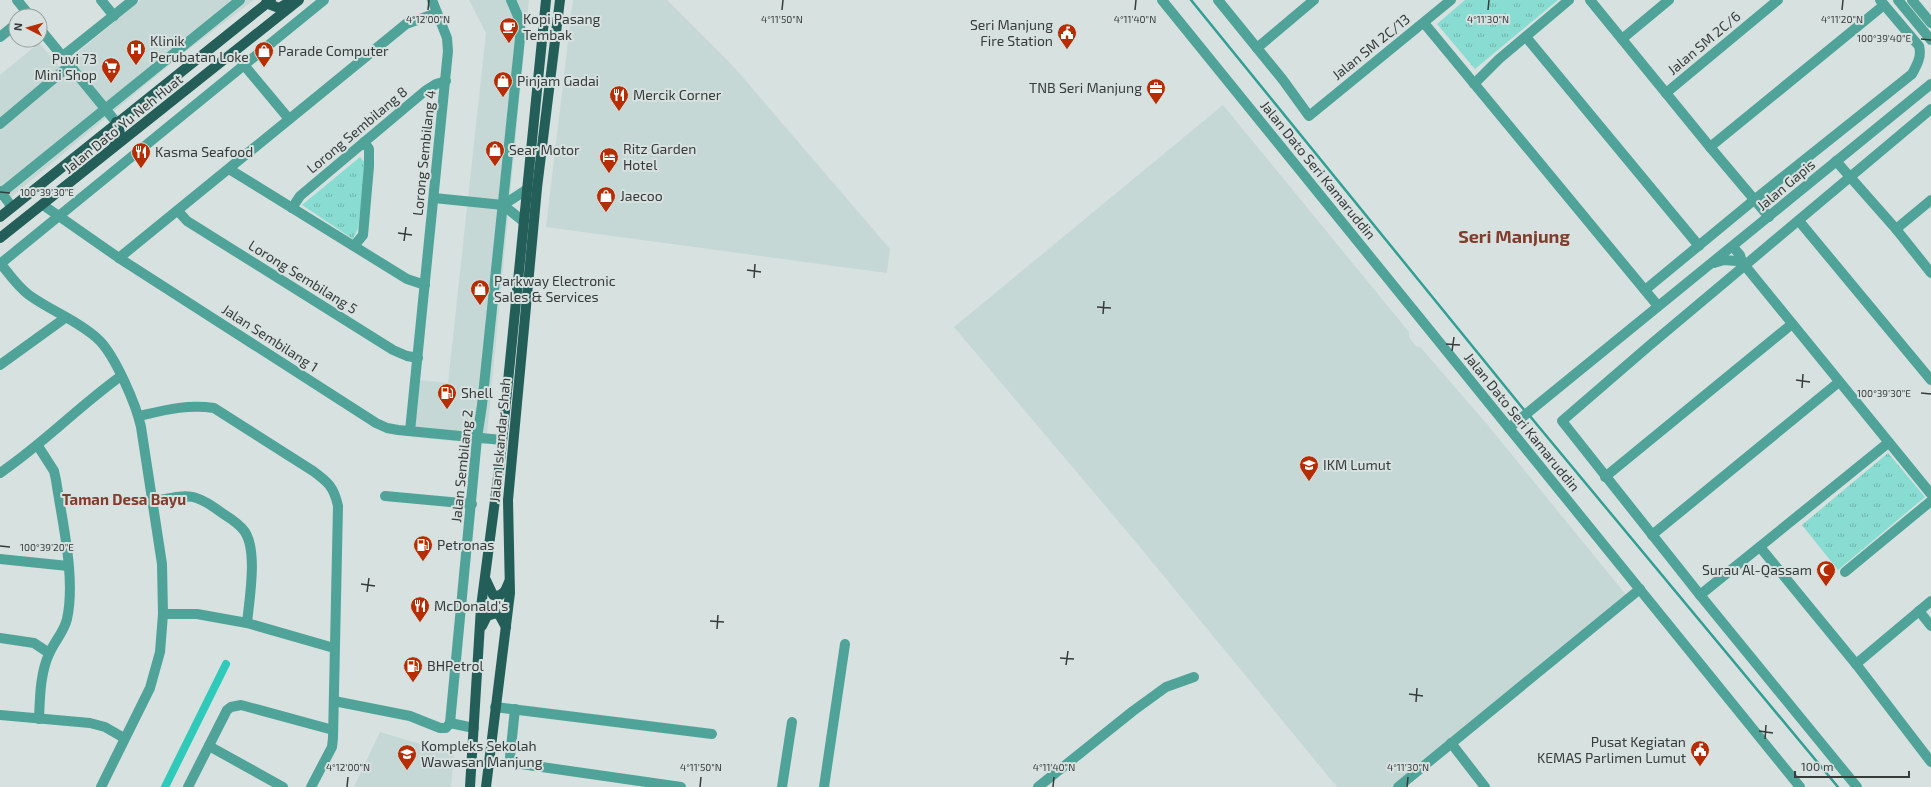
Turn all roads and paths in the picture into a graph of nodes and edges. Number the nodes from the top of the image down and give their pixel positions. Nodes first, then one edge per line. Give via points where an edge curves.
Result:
1 (101, 0) edge
2 (133, 0) edge
3 (240, 0) edge
4 (292, 0) edge
5 (299, 0) edge
6 (324, 0) edge
7 (432, 0) edge
8 (511, 0) edge
9 (546, 0) edge
10 (560, 0) edge
11 (1162, 0) edge
12 (1218, 0) edge
13 (1451, 0) edge
14 (1569, 0) edge
15 (1590, 0) edge
16 (1669, 0) edge
17 (1778, 0) edge
18 (1898, 0) edge
19 (1912, 0) edge
20 (267, 1) edge
21 (1310, 1) edge
22 (1882, 2) edge
23 (437, 13) junction
24 (114, 16) junction
25 (1424, 23) junction
26 (1931, 23) edge
27 (8, 30) edge
28 (0, 37) edge
29 (1526, 37) junction
30 (48, 38) edge
31 (1622, 39) junction
32 (1931, 40) edge
33 (1257, 48) junction
34 (234, 53) junction
35 (63, 56) junction
36 (70, 65) junction
37 (244, 65) junction
38 (1931, 76) edge
39 (446, 81) junction
40 (1474, 84) junction
41 (1931, 84) edge
42 (1931, 89) edge
43 (1666, 93) junction
44 (1920, 93) junction
45 (106, 109) junction
46 (1931, 109) edge
47 (289, 119) junction
48 (116, 122) junction
49 (0, 124) edge
50 (364, 142) junction
51 (1710, 147) junction
52 (104, 157) junction
53 (1836, 161) junction
54 (229, 169) junction
55 (1851, 178) junction
56 (526, 190) junction
57 (1, 193) edge
58 (434, 198) junction
59 (1754, 200) junction
60 (1931, 200) edge
61 (43, 205) junction
62 (503, 205) junction
63 (12, 207) junction
64 (292, 208) junction
65 (178, 211) junction
66 (58, 216) junction
67 (1769, 216) junction
68 (0, 217) edge
69 (523, 220) junction
70 (1799, 220) junction
71 (1896, 229) junction
72 (1745, 237) junction
73 (0, 238) edge
74 (354, 246) junction
75 (1699, 246) junction
76 (1730, 249) junction
77 (119, 258) junction
78 (1741, 261) junction
79 (1713, 263) junction
80 (0, 264) edge
81 (1931, 273) edge
82 (425, 285) junction
83 (1645, 290) junction
84 (1658, 306) junction
85 (65, 318) junction
86 (1792, 324) junction
87 (418, 358) junction
88 (2, 360) edge
89 (121, 376) junction
90 (1931, 380) edge
91 (1839, 382) junction
92 (139, 416) junction
93 (1509, 428) junction
94 (410, 431) junction
95 (477, 438) junction
96 (502, 440) junction
97 (1888, 443) junction
98 (38, 446) junction
99 (0, 473) edge
100 (1605, 477) junction
101 (1931, 494) edge
102 (385, 496) dead end
103 (154, 501) junction
104 (1931, 501) edge
105 (472, 504) junction
106 (1652, 535) junction
107 (1760, 547) junction
108 (0, 559) edge
109 (68, 566) junction
110 (1845, 572) dead end
111 (485, 578) junction
112 (510, 580) junction
113 (1640, 589) junction
114 (1700, 595) junction
115 (1931, 601) edge
116 (1919, 611) junction
117 (163, 614) junction
118 (247, 623) junction
119 (1931, 626) edge
120 (506, 627) junction
121 (480, 630) junction
122 (0, 638) edge
123 (845, 644) dead end
124 (334, 648) junction
125 (49, 653) junction
126 (1856, 664) junction
127 (1194, 677) dead end
128 (334, 700) junction
129 (495, 707) junction
130 (515, 709) junction
131 (0, 715) edge
132 (39, 719) junction
133 (792, 722) dead end
134 (450, 723) junction
135 (474, 728) junction
136 (333, 730) junction
137 (712, 734) dead end
138 (124, 738) junction
139 (1451, 743) junction
140 (209, 746) junction
141 (1931, 762) edge
142 (100, 787) edge
143 (188, 787) edge
144 (283, 787) edge
145 (311, 787) edge
146 (470, 787) edge
147 (486, 787) edge
148 (681, 787) edge
149 (782, 787) edge
150 (824, 787) edge
151 (1038, 787) edge
152 (1398, 787) edge
153 (1485, 787) edge
154 (1800, 787) edge
155 (1857, 787) edge

1 - 24 street
2 - 24 street
3 - 45 street, Jalan Dato' Yu Neh Huat
4 - 20 main road via 279,8
5 - 34 main road, Jalan Dato' Yu Neh Huat
6 - 37 street
7 - 23 street, Lorong Sembilang 4
8 - 62 street, Jalan Sembilang 2 via 521,30
9 - 56 main road, Jalan Iskandar Shah
10 - 112 main road, Jalan Iskandar Shah via 537,188 508,500
11 - 93 street, Jalan Dato Seri Kamaruddin
12 - 33 street
13 - 25 street, Jalan SM 2C/13
14 - 29 street
15 - 31 street
16 - 31 street
17 - 43 street, Jalan SM 2C/6
18 - 32 street
19 - 26 street
20 - 48 main road, Jalan Dato' Yu Neh Huat
21 - 33 street
22 - 51 street
22 - 59 street via 1919,46 1921,51 1912,74
23 - 39 street, Lorong Sembilang 4 via 447,38
23 - 47 street via 406,24
24 - 35 street
25 - 33 street, Jalan SM 2C/13 via 1309,116
25 - 40 street
27 - 28 street
29 - 40 street
29 - 75 street
30 - 35 street
31 - 43 street
34 - 37 street
34 - 52 main road, Jalan Dato' Yu Neh Huat
35 - 36 street
36 - 45 street
36 - 49 street
37 - 47 street
37 - 66 street
38 - 44 street
39 - 50 street, Lorong Sembilang 8 via 430,87
39 - 58 street, Lorong Sembilang 4
40 - 83 street
41 - 44 street, Jalan Gapis
42 - 44 street
43 - 51 street
44 - 53 street, Jalan Gapis
45 - 48 street
45 - 57 street, Jalan Dato' Yu Neh Huat
46 - 55 street
47 - 54 street
48 - 52 main road via 121,132 120,139
48 - 63 main road, Jalan Dato' Yu Neh Huat
50 - 64 street, Lorong Sembilang 8 via 300,196
50 - 74 street via 369,150 369,166 363,235
51 - 59 street
52 - 61 main road, Jalan Dato' Yu Neh Huat
53 - 55 street
53 - 67 street, Jalan Gapis
54 - 64 street
54 - 65 street
55 - 70 street
55 - 71 street
56 - 62 street
56 - 69 main road, Jalan Iskandar Shah
57 - 63 street
58 - 62 street
58 - 82 street, Lorong Sembilang 4
59 - 67 street
59 - 75 street
60 - 71 street
61 - 66 street, Jalan Sembilang 1
61 - 73 main road, Jalan Dato' Yu Neh Huat
62 - 69 street
62 - 95 street, Jalan Sembilang 2
63 - 68 main road, Jalan Dato' Yu Neh Huat
64 - 74 street
65 - 77 street
65 - 87 street, Lorong Sembilang 5 via 187,221 373,339 400,353
66 - 77 street, Jalan Sembilang 1
66 - 80 street
67 - 72 street, Jalan Gapis
69 - 96 main road, Jalan Iskandar Shah
70 - 78 street
70 - 90 street
71 - 81 street
72 - 76 street, Jalan Gapis
72 - 78 street via 1740,248
74 - 82 street via 407,279
75 - 83 street
76 - 78 street
76 - 79 street, Jalan Gapis
77 - 94 street, Jalan Sembilang 1 via 376,423 387,428
78 - 79 street via 1724,260
78 - 86 street
78 - 100 street via 1564,418 1563,424
79 - 84 street, Jalan Gapis
80 - 85 street via 28,294
82 - 87 street, Lorong Sembilang 4
83 - 84 street
84 - 93 street, Jalan Gapis
85 - 88 street
85 - 89 street via 99,340 110,353
86 - 91 street
86 - 100 street
87 - 94 street, Lorong Sembilang 4
89 - 92 street
89 - 98 street via 97,393
91 - 97 street
91 - 106 street
92 - 103 street
92 - 124 street via 176,407 214,408 325,480 335,492 338,506
93 - 113 street, Jalan Dato Seri Kamaruddin
94 - 95 street, Jalan Sembilang 1
95 - 96 street, Jalan Sembilang 1
95 - 105 street, Jalan Sembilang 2
96 - 111 main road, Jalan Iskandar Shah
97 - 101 street
97 - 107 street
98 - 99 street
98 - 109 street via 54,471
100 - 106 street
102 - 105 street
103 - 117 street via 162,564
103 - 118 street via 195,497 205,501 246,533 252,573
104 - 110 street
105 - 134 street, Jalan Sembilang 2
106 - 114 street
107 - 114 street
107 - 126 street
108 - 109 street
109 - 125 street via 67,618
111 - 112 main road via 493,595 499,596 505,591
111 - 121 main road, Jalan Iskandar Shah
112 - 120 main road, Jalan Iskandar Shah
113 - 139 street
113 - 154 street, Jalan Dato Seri Kamaruddin
114 - 155 street
115 - 116 street
116 - 119 street
116 - 126 street
117 - 118 street via 197,614
117 - 138 street via 160,652 150,688
118 - 124 street
120 - 121 main road via 496,613 487,616
120 - 129 main road, Jalan Iskandar Shah
121 - 135 main road, Jalan Iskandar Shah
122 - 125 street via 34,642
123 - 150 street
124 - 128 street
125 - 132 street via 41,680
126 - 141 street
127 - 151 street via 1166,687
128 - 134 street via 410,716 440,728 446,728
128 - 136 street
129 - 130 street
129 - 147 main road, Jalan Iskandar Shah
130 - 137 street
130 - 148 street via 510,757 514,763
131 - 132 street
132 - 138 street via 90,723 105,727
133 - 149 street
134 - 135 street
135 - 146 main road, Jalan Iskandar Shah
136 - 140 street via 237,705 227,710
136 - 145 street via 332,747
138 - 142 street
139 - 152 street
139 - 153 street
140 - 143 street
140 - 144 street

